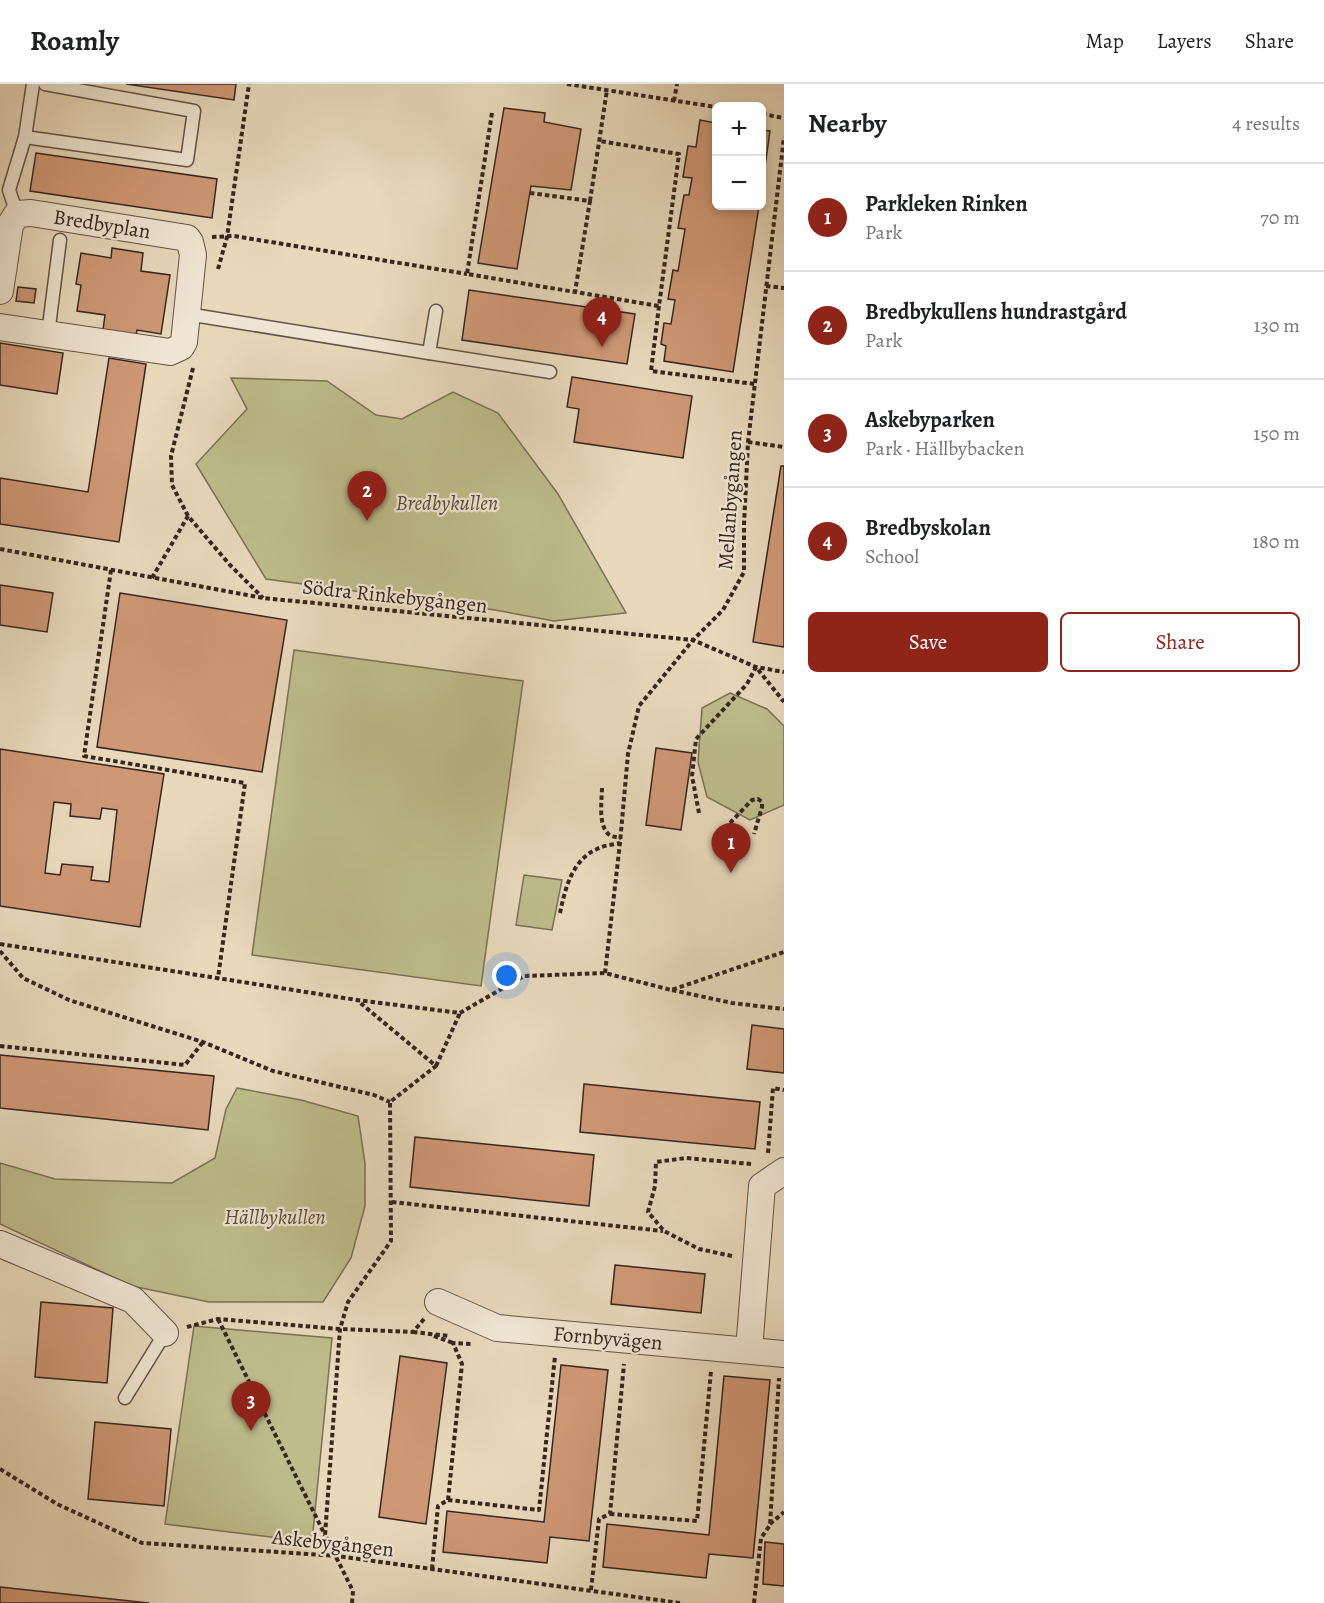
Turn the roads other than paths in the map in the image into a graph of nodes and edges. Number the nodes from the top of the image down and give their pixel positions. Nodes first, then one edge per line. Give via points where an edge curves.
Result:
1 (33, 84) edge
2 (45, 84) edge
3 (25, 137) junction
4 (17, 214) junction
5 (60, 240) dead end
6 (0, 291) edge
7 (436, 310) dead end
8 (187, 314) junction
9 (0, 327) edge
10 (48, 334) junction
11 (429, 352) junction
12 (550, 372) dead end
13 (776, 1162) edge
14 (0, 1244) edge
15 (438, 1302) road end
16 (165, 1332) joint
17 (749, 1350) junction
18 (784, 1354) edge
19 (125, 1398) dead end

1 - 3 lane
2 - 3 lane via 194,111 187,160
3 - 4 lane via 9,190
4 - 6 street via 10,225
4 - 8 street, Bredbyplan via 187,237 193,255
5 - 10 lane
7 - 11 lane
8 - 10 street via 184,342 170,352
8 - 11 lane
9 - 10 street
11 - 12 lane
13 - 17 street via 762,1186
14 - 16 street via 133,1300
15 - 17 street, Fornbyvägen via 497,1328
16 - 19 lane
17 - 18 street, Fornbyvägen

